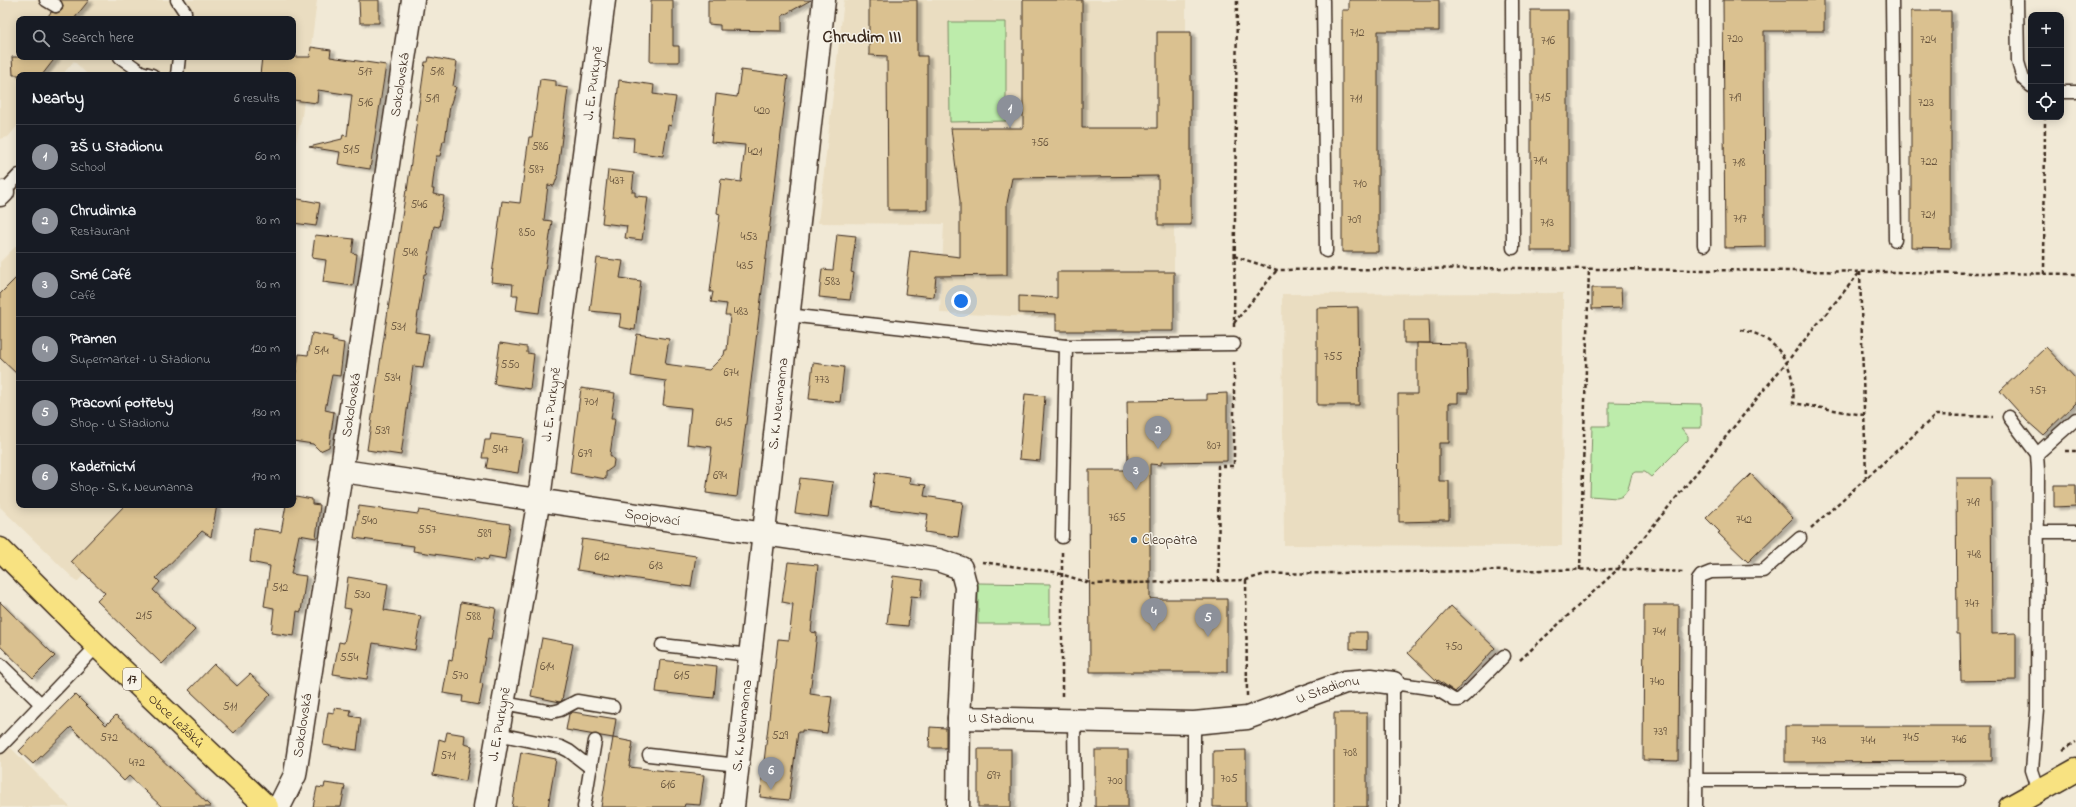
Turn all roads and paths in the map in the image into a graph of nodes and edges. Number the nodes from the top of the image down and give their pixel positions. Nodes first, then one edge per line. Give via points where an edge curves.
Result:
1 (177, 0) edge
2 (413, 0) edge
3 (604, 0) edge
4 (824, 0) edge
5 (1237, 0) edge
6 (1323, 0) edge
7 (1512, 0) edge
8 (1703, 0) edge
9 (1892, 0) edge
10 (2017, 0) edge
11 (185, 16) edge
12 (124, 60) edge
13 (179, 60) edge
14 (141, 72) edge
15 (177, 72) edge
16 (2029, 84) edge
17 (2064, 92) edge
18 (2076, 92) edge
19 (2045, 120) edge
20 (16, 178) edge
21 (1, 192) edge
22 (1895, 240) dead end
23 (1704, 245) dead end
24 (1513, 248) dead end
25 (1326, 251) dead end
26 (1234, 256) junction
27 (1589, 268) junction
28 (1277, 270) junction
29 (1860, 271) junction
30 (2044, 274) junction
31 (2076, 274) edge
32 (788, 315) junction
33 (1234, 323) junction
34 (1742, 330) dead end
35 (1234, 344) junction
36 (1066, 346) junction
37 (1786, 361) junction
38 (1863, 416) junction
39 (2009, 417) joint
40 (2076, 419) edge
41 (2036, 454) junction
42 (343, 471) junction
43 (1866, 478) junction
44 (539, 499) junction
45 (2038, 532) junction
46 (2076, 532) edge
47 (764, 533) junction
48 (1062, 537) joint
49 (1800, 538) joint
50 (0, 549) edge
51 (961, 568) junction
52 (1618, 569) junction
53 (1580, 570) junction
54 (1062, 574) junction
55 (1701, 576) junction
56 (1246, 580) junction
57 (1219, 581) junction
58 (97, 646) junction
59 (662, 646) dead end
60 (750, 655) junction
61 (1503, 657) joint
62 (0, 664) edge
63 (1393, 683) junction
64 (503, 703) junction
65 (41, 704) junction
66 (613, 707) dead end
67 (960, 718) junction
68 (1247, 718) junction
69 (1068, 720) junction
70 (1194, 723) junction
71 (498, 734) junction
72 (596, 741) dead end
73 (0, 747) edge
74 (649, 755) dead end
75 (738, 765) junction
76 (591, 768) junction
77 (2076, 770) edge
78 (1696, 780) junction
79 (1959, 780) dead end
80 (2040, 791) junction
81 (267, 807) edge
82 (279, 807) edge
83 (485, 807) edge
84 (584, 807) edge
85 (733, 807) edge
86 (958, 807) edge
87 (1075, 807) edge
88 (1194, 807) edge
89 (1392, 807) edge
90 (1696, 807) edge
91 (2010, 807) edge

1 - 11 lane
2 - 42 street, Sokolovská
3 - 44 street, J. E. Purkyně
4 - 32 street, S. K. Neumanna
5 - 26 path
6 - 25 lane
7 - 24 lane
8 - 23 lane
9 - 22 lane
10 - 16 lane via 2018,62 2023,79
12 - 14 lane
13 - 15 lane
17 - 18 lane
19 - 30 path
20 - 21 lane
26 - 28 path
26 - 33 path
27 - 28 path
27 - 29 path
27 - 53 path
28 - 33 path
29 - 30 path
29 - 37 path
29 - 38 path
30 - 31 path
32 - 36 lane
32 - 47 street, S. K. Neumanna
33 - 35 path
34 - 37 path via 1766,339
35 - 36 lane
35 - 57 path via 1234,466 1218,466
36 - 48 lane
37 - 38 path via 1794,381 1793,403
37 - 52 path
38 - 43 path
39 - 41 lane
39 - 43 path via 1936,415
40 - 41 lane
41 - 45 lane
42 - 44 street, Spojovací
42 - 82 street, Sokolovská via 295,775
43 - 49 path
44 - 47 street, Spojovací
44 - 64 street, J. E. Purkyně
45 - 46 lane
45 - 80 lane via 2037,710 2032,770
47 - 51 street, Spojovací via 938,560
47 - 60 street, S. K. Neumanna
48 - 54 path
49 - 55 lane via 1763,571 1711,572
50 - 58 main road, Obce Ležáků / 17
51 - 54 path via 979,561
51 - 67 street, U Stadionu via 966,587
52 - 53 path
52 - 55 path via 1682,572
52 - 61 path via 1511,668
53 - 56 path via 1266,574
54 - 57 path via 1093,584
54 - 69 path
55 - 78 lane via 1697,585
56 - 57 path
56 - 68 path
58 - 65 lane
58 - 81 main road, Obce Ležáků / 17
59 - 60 lane
60 - 75 street, S. K. Neumanna
61 - 63 lane via 1458,700 1451,699 1436,689
62 - 65 lane
63 - 68 street, U Stadionu via 1371,680 1345,682
63 - 89 lane
64 - 66 lane via 552,712 577,701
64 - 71 street, J. E. Purkyně
65 - 73 lane
67 - 69 street, U Stadionu
67 - 86 street
68 - 70 street, U Stadionu
69 - 70 street, U Stadionu
69 - 87 lane
70 - 88 lane
71 - 76 lane via 561,747
71 - 83 street, J. E. Purkyně
72 - 76 lane
74 - 75 lane
75 - 85 street, S. K. Neumanna
76 - 84 lane
77 - 80 main road
78 - 79 lane
78 - 90 lane
80 - 91 main road

